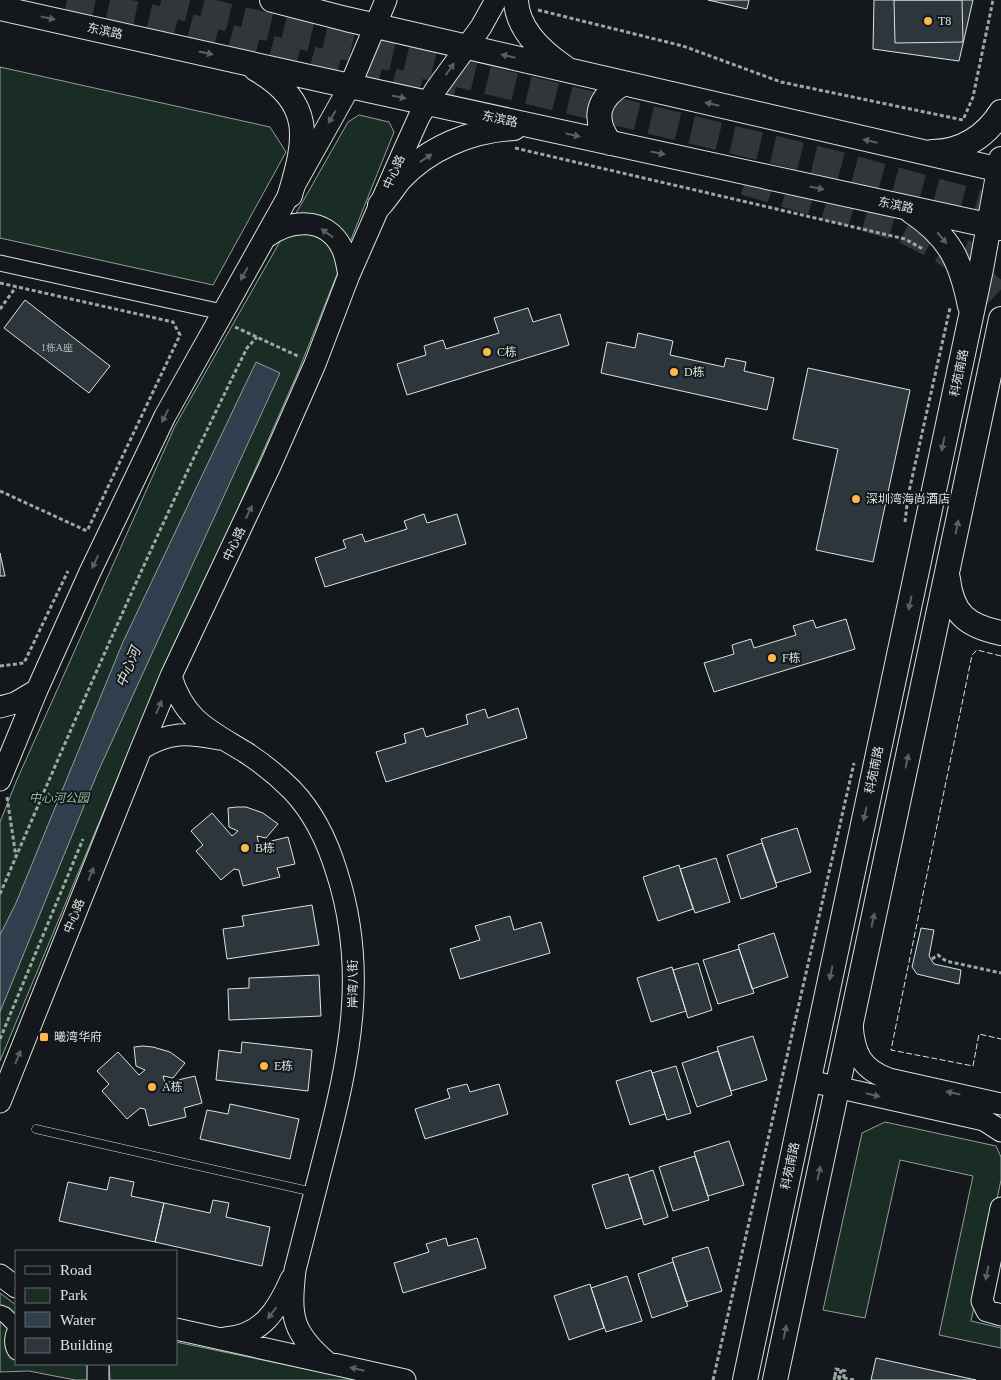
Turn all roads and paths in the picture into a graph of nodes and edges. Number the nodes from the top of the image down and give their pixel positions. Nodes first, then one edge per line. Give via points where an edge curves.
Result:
1 (336, 0) edge
2 (386, 0) edge
3 (993, 0) edge
4 (279, 2) edge
5 (509, 2) edge
6 (0, 8) edge
7 (375, 26) junction
8 (467, 47) junction
9 (244, 62) junction
10 (570, 71) junction
11 (624, 83) junction
12 (350, 86) junction
13 (428, 103) junction
14 (1001, 112) edge
15 (535, 126) junction
16 (610, 143) junction
17 (513, 148) dead end
18 (918, 152) junction
19 (1000, 166) edge
20 (290, 195) junction
21 (380, 205) junction
22 (905, 207) junction
23 (995, 227) edge
24 (264, 239) junction
25 (927, 252) dead end
26 (0, 263) edge
27 (349, 274) junction
28 (0, 283) edge
29 (16, 287) junction
30 (951, 299) dead end
31 (0, 309) edge
32 (222, 312) junction
33 (972, 313) junction
34 (1001, 320) edge
35 (315, 364) junction
36 (952, 404) junction
37 (982, 411) junction
38 (0, 491) edge
39 (905, 524) dead end
40 (70, 567) dead end
41 (947, 574) junction
42 (1001, 633) edge
43 (0, 666) edge
44 (172, 676) junction
45 (36, 690) junction
46 (0, 707) edge
47 (0, 739) edge
48 (224, 740) junction
49 (141, 749) junction
50 (856, 754) dead end
51 (2, 776) edge
52 (16, 858) junction
53 (0, 894) edge
54 (932, 959) dead end
55 (1001, 973) edge
56 (851, 1019) junction
57 (808, 1081) junction
58 (837, 1087) junction
59 (0, 1102) edge
60 (1001, 1104) edge
61 (36, 1129) dead end
62 (1001, 1131) edge
63 (315, 1192) junction
64 (1001, 1208) edge
65 (295, 1270) junction
66 (0, 1275) edge
67 (15, 1285) edge
68 (0, 1313) edge
69 (1001, 1315) edge
70 (178, 1329) edge
71 (11, 1332) edge
72 (219, 1338) junction
73 (15, 1350) edge
74 (328, 1363) junction
75 (98, 1365) edge
76 (745, 1378) edge
77 (834, 1378) edge
78 (98, 1380) edge
79 (405, 1380) edge
80 (713, 1380) edge
81 (774, 1380) edge
82 (841, 1380) edge
83 (854, 1380) edge

1 - 4 main road
2 - 7 main road
3 - 5 path via 973,97 963,120 781,82 683,46
4 - 7 main road
5 - 8 main road, 中心路 via 481,27
5 - 10 main road via 532,39 548,56
6 -> 9 main road, 东滨路
7 - 8 main road
7 - 12 main road
10 -> 8 main road
13 -> 8 main road, 中心路
9 - 12 main road, 东滨路
9 - 20 main road via 272,78 292,98 300,116 303,140
10 - 11 main road
11 - 16 main road via 613,89 600,110 599,123
18 -> 11 main road
12 -> 13 main road, 东滨路
12 -> 20 main road
13 - 15 main road, 东滨路
13 - 21 main road, 中心路
14 - 18 main road via 993,125 958,148
15 -> 16 main road, 东滨路
21 -> 15 main road via 400,179 440,148 465,136
16 -> 22 main road, 东滨路
17 - 25 path via 905,239
18 - 19 main road
19 - 23 main road, 科苑南路
20 - 24 main road
21 - 27 main road, 中心路
22 - 23 main road, 东滨路
22 -> 33 main road via 929,224 953,252 960,266
23 - 33 main road, 科苑南路
27 -> 24 main road via 341,247 333,236 312,224 286,225
24 -> 32 main road
26 - 32 street
27 - 35 main road, 中心路
28 - 29 path
29 - 31 path
29 - 38 path via 173,322 180,335 87,532
30 - 39 path via 908,496
32 -> 45 main road via 165,416
33 - 36 main road, 科苑南路
34 - 37 main road
44 -> 35 main road, 中心路
35 - 52 path via 256,337 247,348 190,465
36 - 37 main road
36 -> 57 main road, 科苑南路
41 -> 37 main road
40 - 43 path via 24,663
41 - 42 main road via 950,594 967,621 984,630
56 -> 41 main road
44 - 48 main road, 岸湾八街 via 187,710
49 -> 44 main road, 中心路
45 - 46 main road
45 - 51 main road
47 - 51 main road
48 - 49 main road via 178,734 165,736
48 - 63 main road, 岸湾八街 via 262,764 294,792 322,833 343,891 352,950 354,1003 351,1039
59 -> 49 main road, 中心路
50 - 80 path
51 - 52 path
52 - 53 path
54 - 55 path via 938,955 946,961
56 - 58 main road
60 -> 56 main road via 876,1074 857,1053
57 - 58 main road
57 - 76 main road, 科苑南路
58 -> 62 main road via 984,1120
81 -> 58 main road
61 - 63 lane
63 - 65 main road, 岸湾八街
64 -> 69 main road via 982,1301 986,1311
65 -> 72 main road via 276,1308 260,1326 238,1337
65 - 74 main road via 292,1303 298,1331 306,1344
66 - 67 main road
68 - 71 street via 5,1315
70 - 72 main road
71 - 73 street
72 - 74 main road
79 -> 74 main road
75 - 78 main road
77 - 82 path, bridge via 836,1369 841,1370
77 - 83 path, bridge

